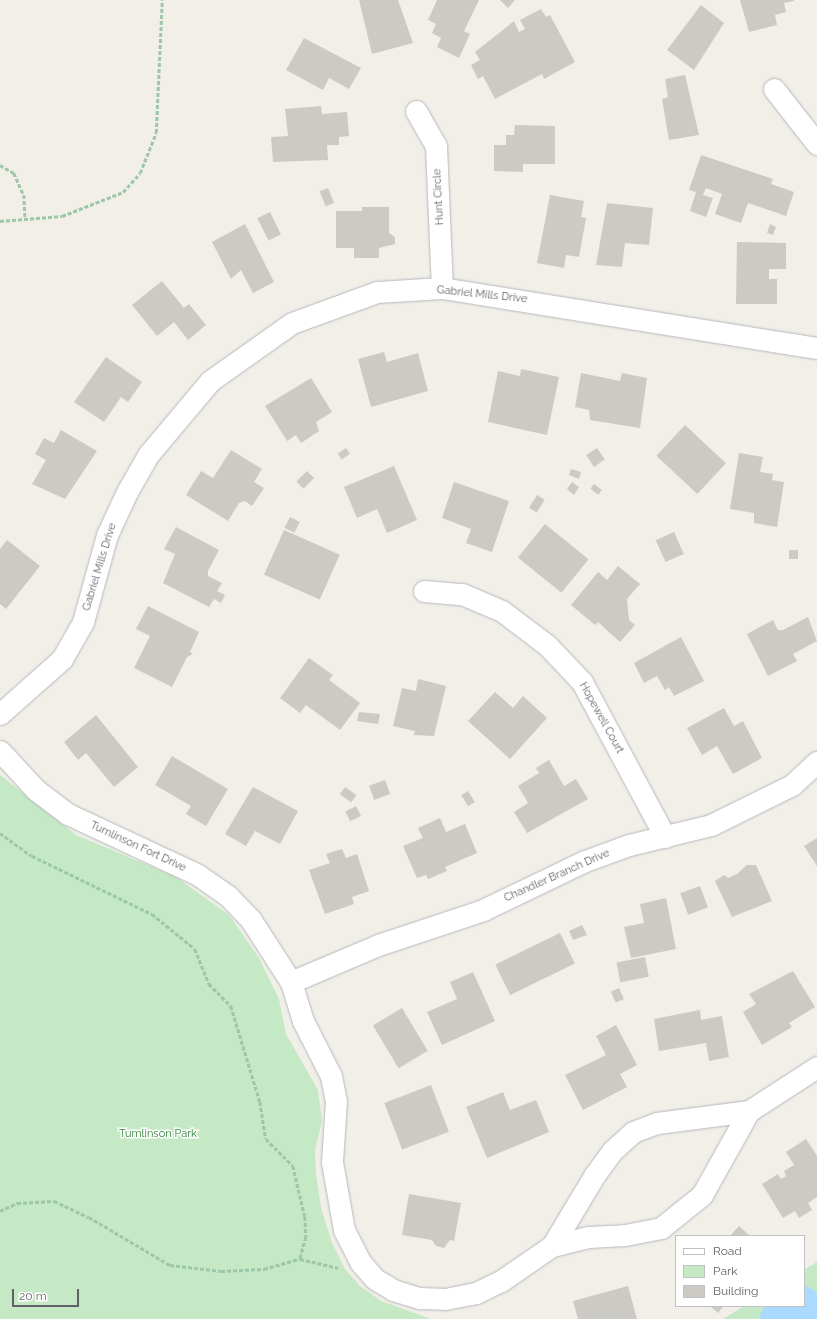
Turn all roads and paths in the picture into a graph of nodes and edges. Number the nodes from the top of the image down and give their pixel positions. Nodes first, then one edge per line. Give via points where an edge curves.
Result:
1 (162, 0) edge
2 (774, 89) dead end
3 (416, 111) dead end
4 (817, 144) edge
5 (0, 165) edge
6 (25, 217) junction
7 (0, 221) edge
8 (442, 288) junction
9 (817, 348) edge
10 (424, 590) dead end
11 (0, 714) edge
12 (0, 751) edge
13 (817, 762) edge
14 (0, 833) edge
15 (665, 837) junction
16 (290, 982) junction
17 (817, 1067) edge
18 (749, 1111) junction
19 (0, 1211) edge
20 (552, 1246) junction
21 (300, 1258) junction
22 (361, 1263) junction

1 - 6 path via 156,132 140,173 123,192 62,216
2 - 4 street
3 - 8 street, Hunt Circle via 436,146
5 - 6 path via 14,173 24,195
6 - 7 path
8 - 9 street, Gabriel Mills Drive
8 - 11 street, Gabriel Mills Drive via 377,292 334,306 292,323 210,381 148,455 127,492 107,535 83,622 62,659
10 - 15 street, Hopewell Court via 462,594 502,612 547,645 582,682
12 - 16 street, Tumlinson Fort Drive via 36,790 68,814 119,840 162,856 228,896 251,920
13 - 15 street, Chandler Branch Drive via 792,785 758,804 712,825
14 - 21 path via 32,856 152,914 195,949 209,984 231,1006 260,1102 266,1139 293,1166 306,1237
15 - 16 street, Chandler Branch Drive via 585,860 483,910 378,945
16 - 22 street, Tumlinson Fort Drive via 303,1021 331,1076 336,1102 332,1162 335,1194 344,1230
17 - 18 street, Tumlinson Fort Drive
18 - 20 street, Tumlinson Fort Drive via 657,1123 633,1132 612,1151 594,1176
18 - 20 street, Tumlinson Fort Drive via 702,1195 683,1213 661,1228 625,1235 589,1237
19 - 21 path via 17,1203 54,1201 88,1217 170,1265 221,1271 264,1269
20 - 22 street, Tumlinson Fort Drive via 501,1281 476,1293 445,1299 420,1298 393,1290 375,1279
21 - 22 path via 344,1270

